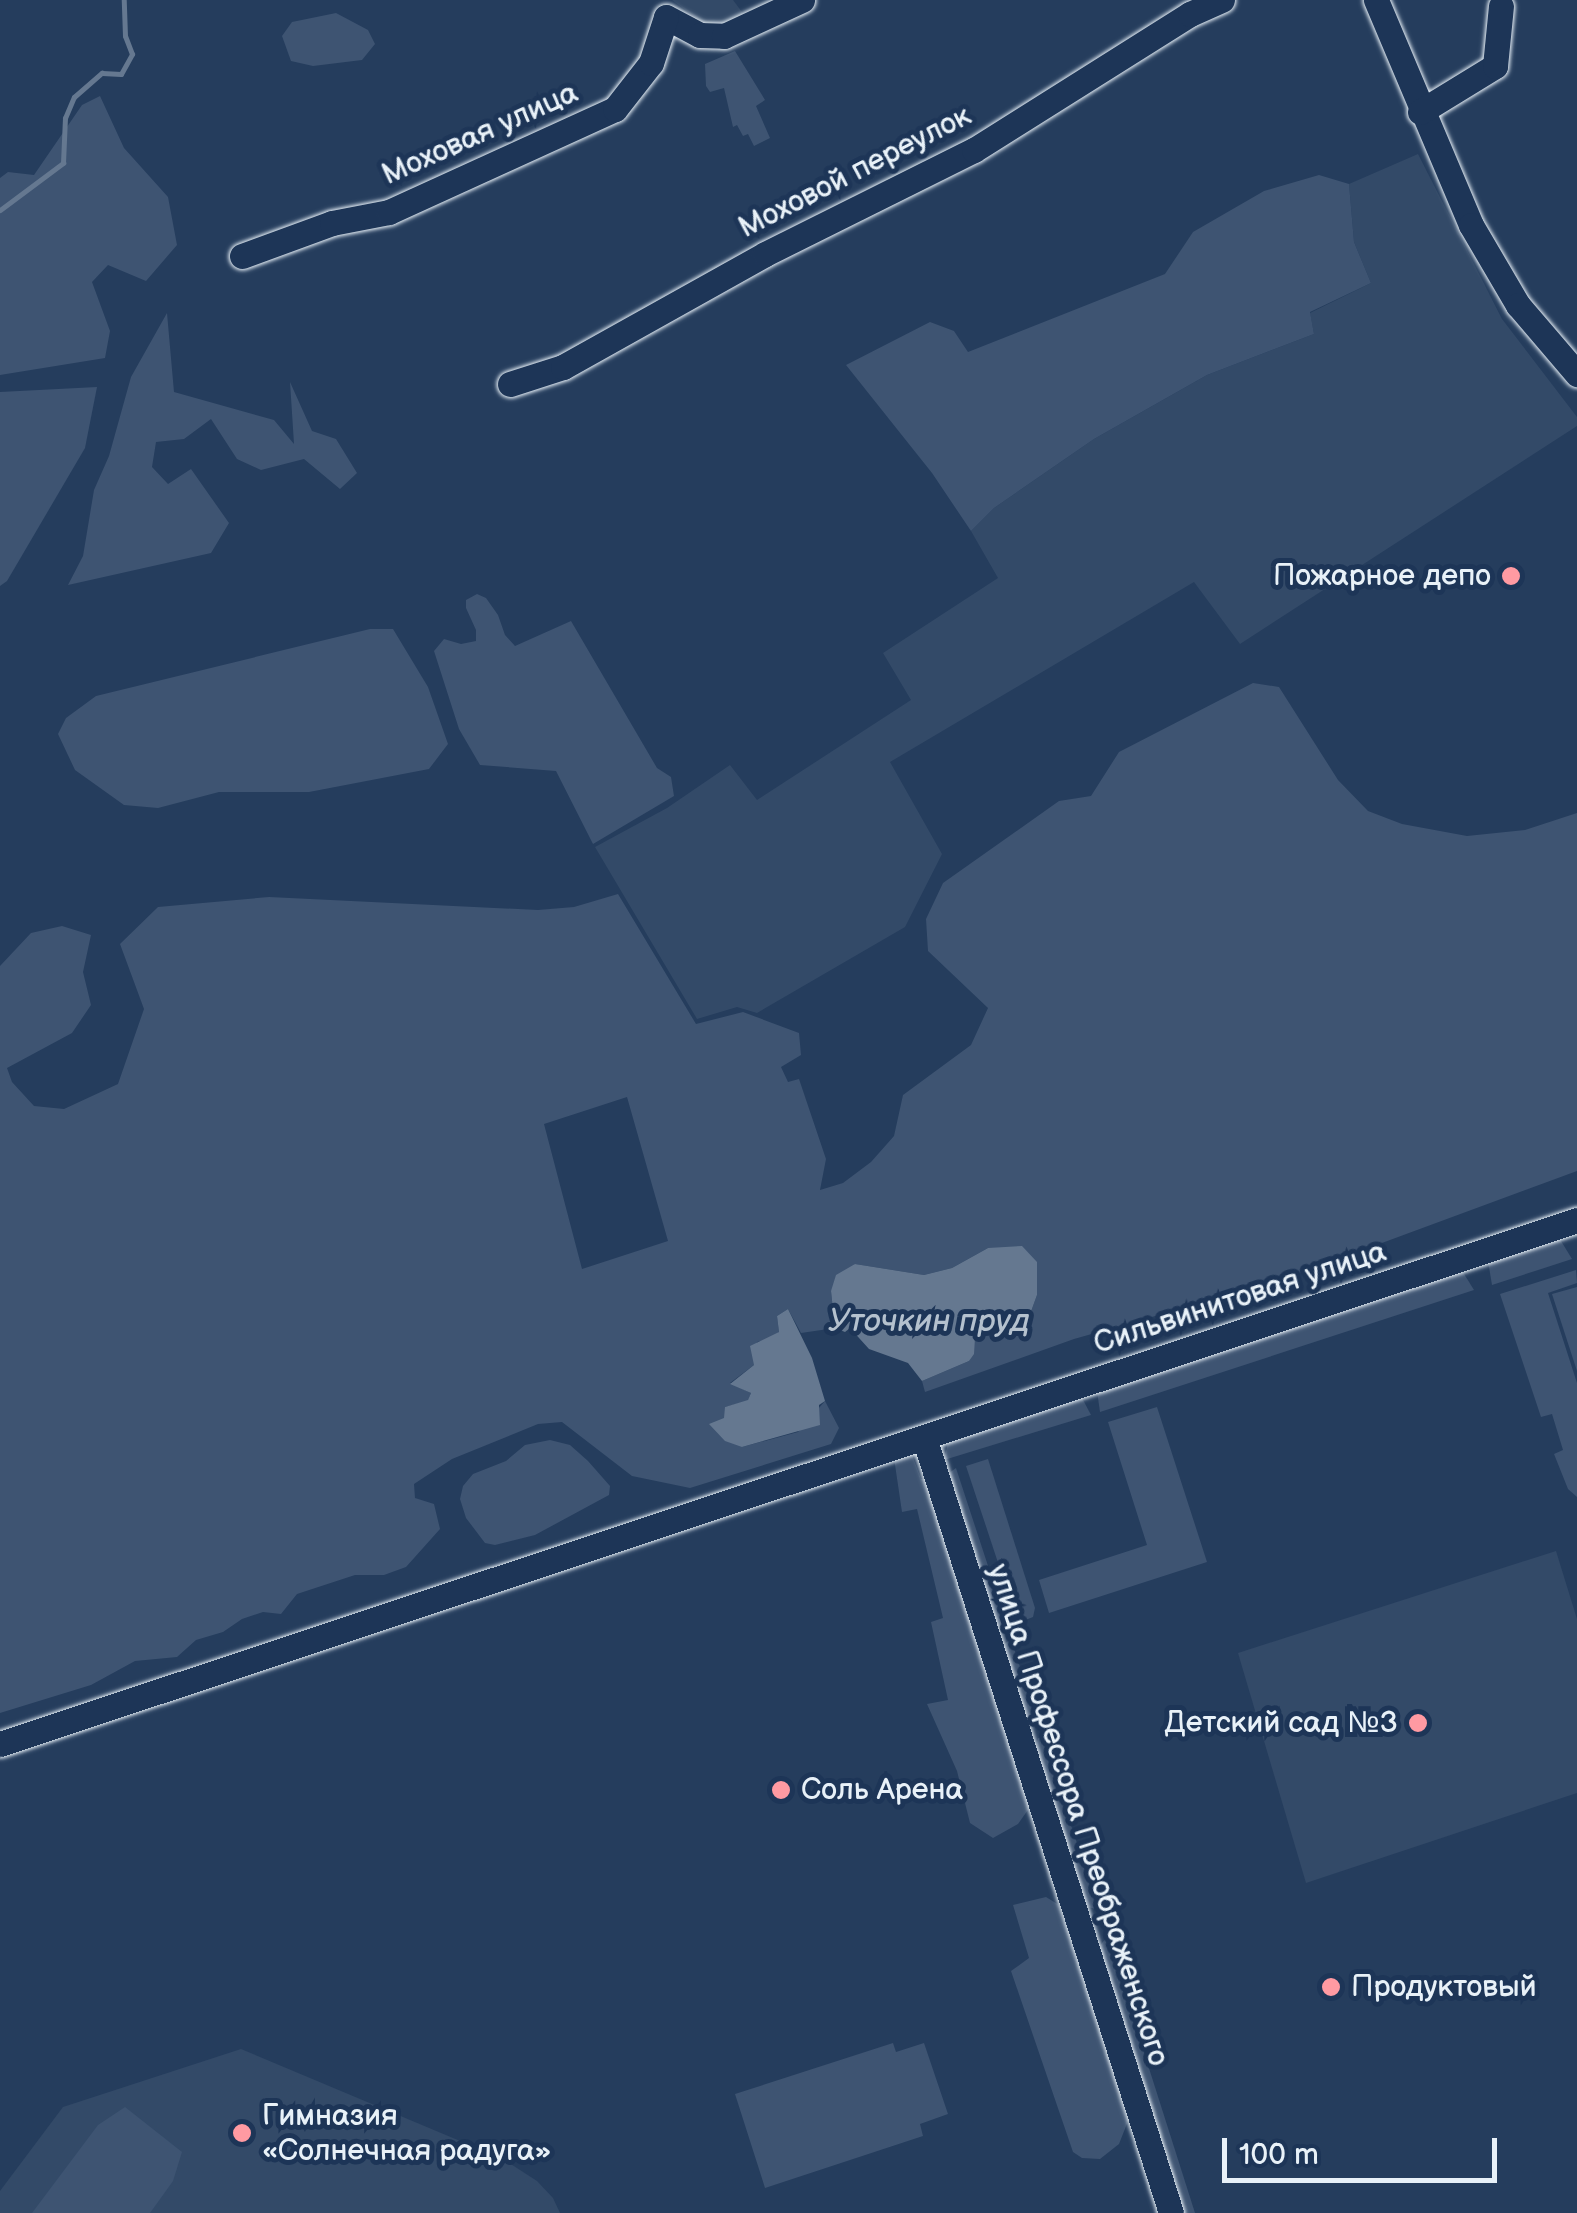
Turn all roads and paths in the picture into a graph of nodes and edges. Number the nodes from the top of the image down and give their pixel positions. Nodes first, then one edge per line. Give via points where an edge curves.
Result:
1 (802, 0) edge
2 (1222, 0) edge
3 (1376, 0) edge
4 (1501, 6) dead end
5 (662, 9) edge
6 (1420, 112) junction
7 (242, 256) dead end
8 (1577, 374) edge
9 (510, 384) dead end
10 (1577, 1220) edge
11 (924, 1437) junction
12 (0, 1744) edge
13 (1171, 2213) edge

1 - 5 street, Моховая улица via 724,36 700,35
2 - 9 street, Моховой переулок via 974,150 766,254 564,367
3 - 6 street
4 - 6 street via 1495,66
5 - 7 street, Моховая улица via 650,63 615,109 389,212 332,223
6 - 8 street via 1496,270
10 - 11 street, Сильвинитовая улица
11 - 12 street, Сильвинитовая улица
11 - 13 street, улица Профессора Преображенского

